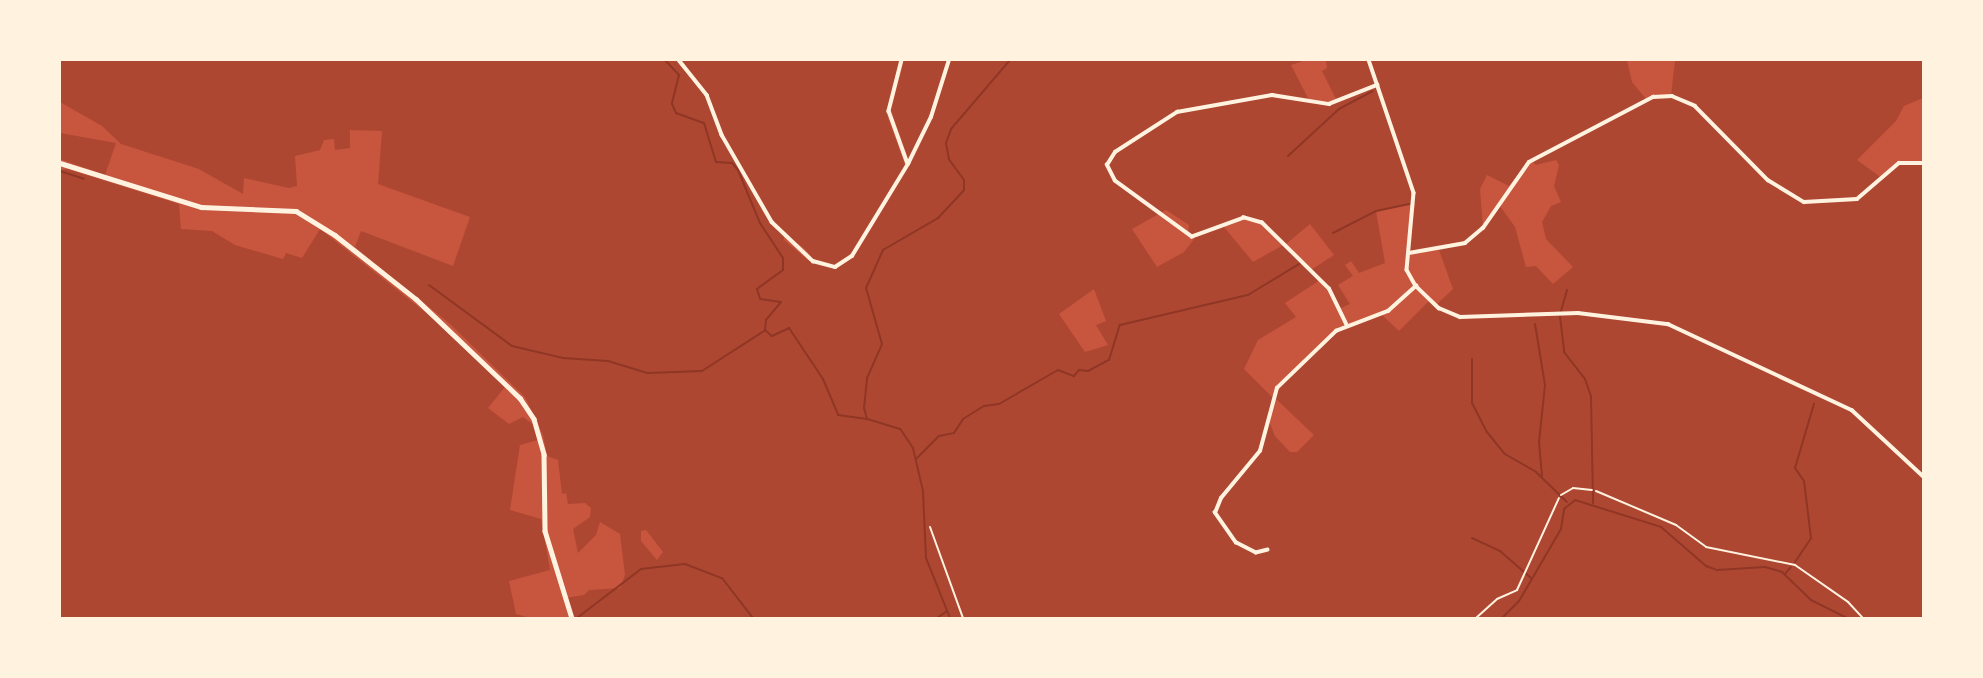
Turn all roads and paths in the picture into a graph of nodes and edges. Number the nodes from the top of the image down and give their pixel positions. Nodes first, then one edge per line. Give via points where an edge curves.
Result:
1 (679, 60) edge
2 (902, 60) edge
3 (949, 60) edge
4 (1369, 60) edge
5 (1378, 85) junction
6 (60, 163) edge
7 (1923, 163) edge
8 (908, 164) junction
9 (1408, 253) junction
10 (1416, 286) junction
11 (1347, 326) junction
12 (1923, 477) edge
13 (1592, 490) dead end
14 (1596, 491) dead end
15 (930, 527) dead end
16 (1268, 550) dead end
17 (572, 618) edge
18 (963, 618) edge
19 (1476, 618) edge
20 (1863, 618) edge

1 - 8 street via 707,95 722,135 772,222 818,264 835,267 846,263
2 - 8 street via 889,111
3 - 8 street via 932,117
4 - 5 street
5 - 9 street via 1414,193
5 - 11 street via 1329,104 1272,96 1177,112 1121,147 1107,165 1115,181 1192,237 1244,218 1262,223 1329,289
6 - 17 street via 201,207 285,208 303,214 408,292 528,408 541,437 545,531
7 - 9 street via 1899,163 1857,199 1804,202 1768,180 1695,106 1672,96 1653,97 1528,162 1486,224 1465,243
9 - 10 street via 1407,270
10 - 11 street via 1390,309
10 - 12 street via 1439,308 1460,317 1578,313 1645,319 1679,328 1852,410
11 - 16 street via 1317,346 1277,388 1260,451 1215,509 1221,529 1235,543 1256,553
13 - 19 path via 1573,488 1560,497 1517,590 1489,604
14 - 20 path via 1676,526 1706,547 1793,564 1848,602
15 - 18 path

